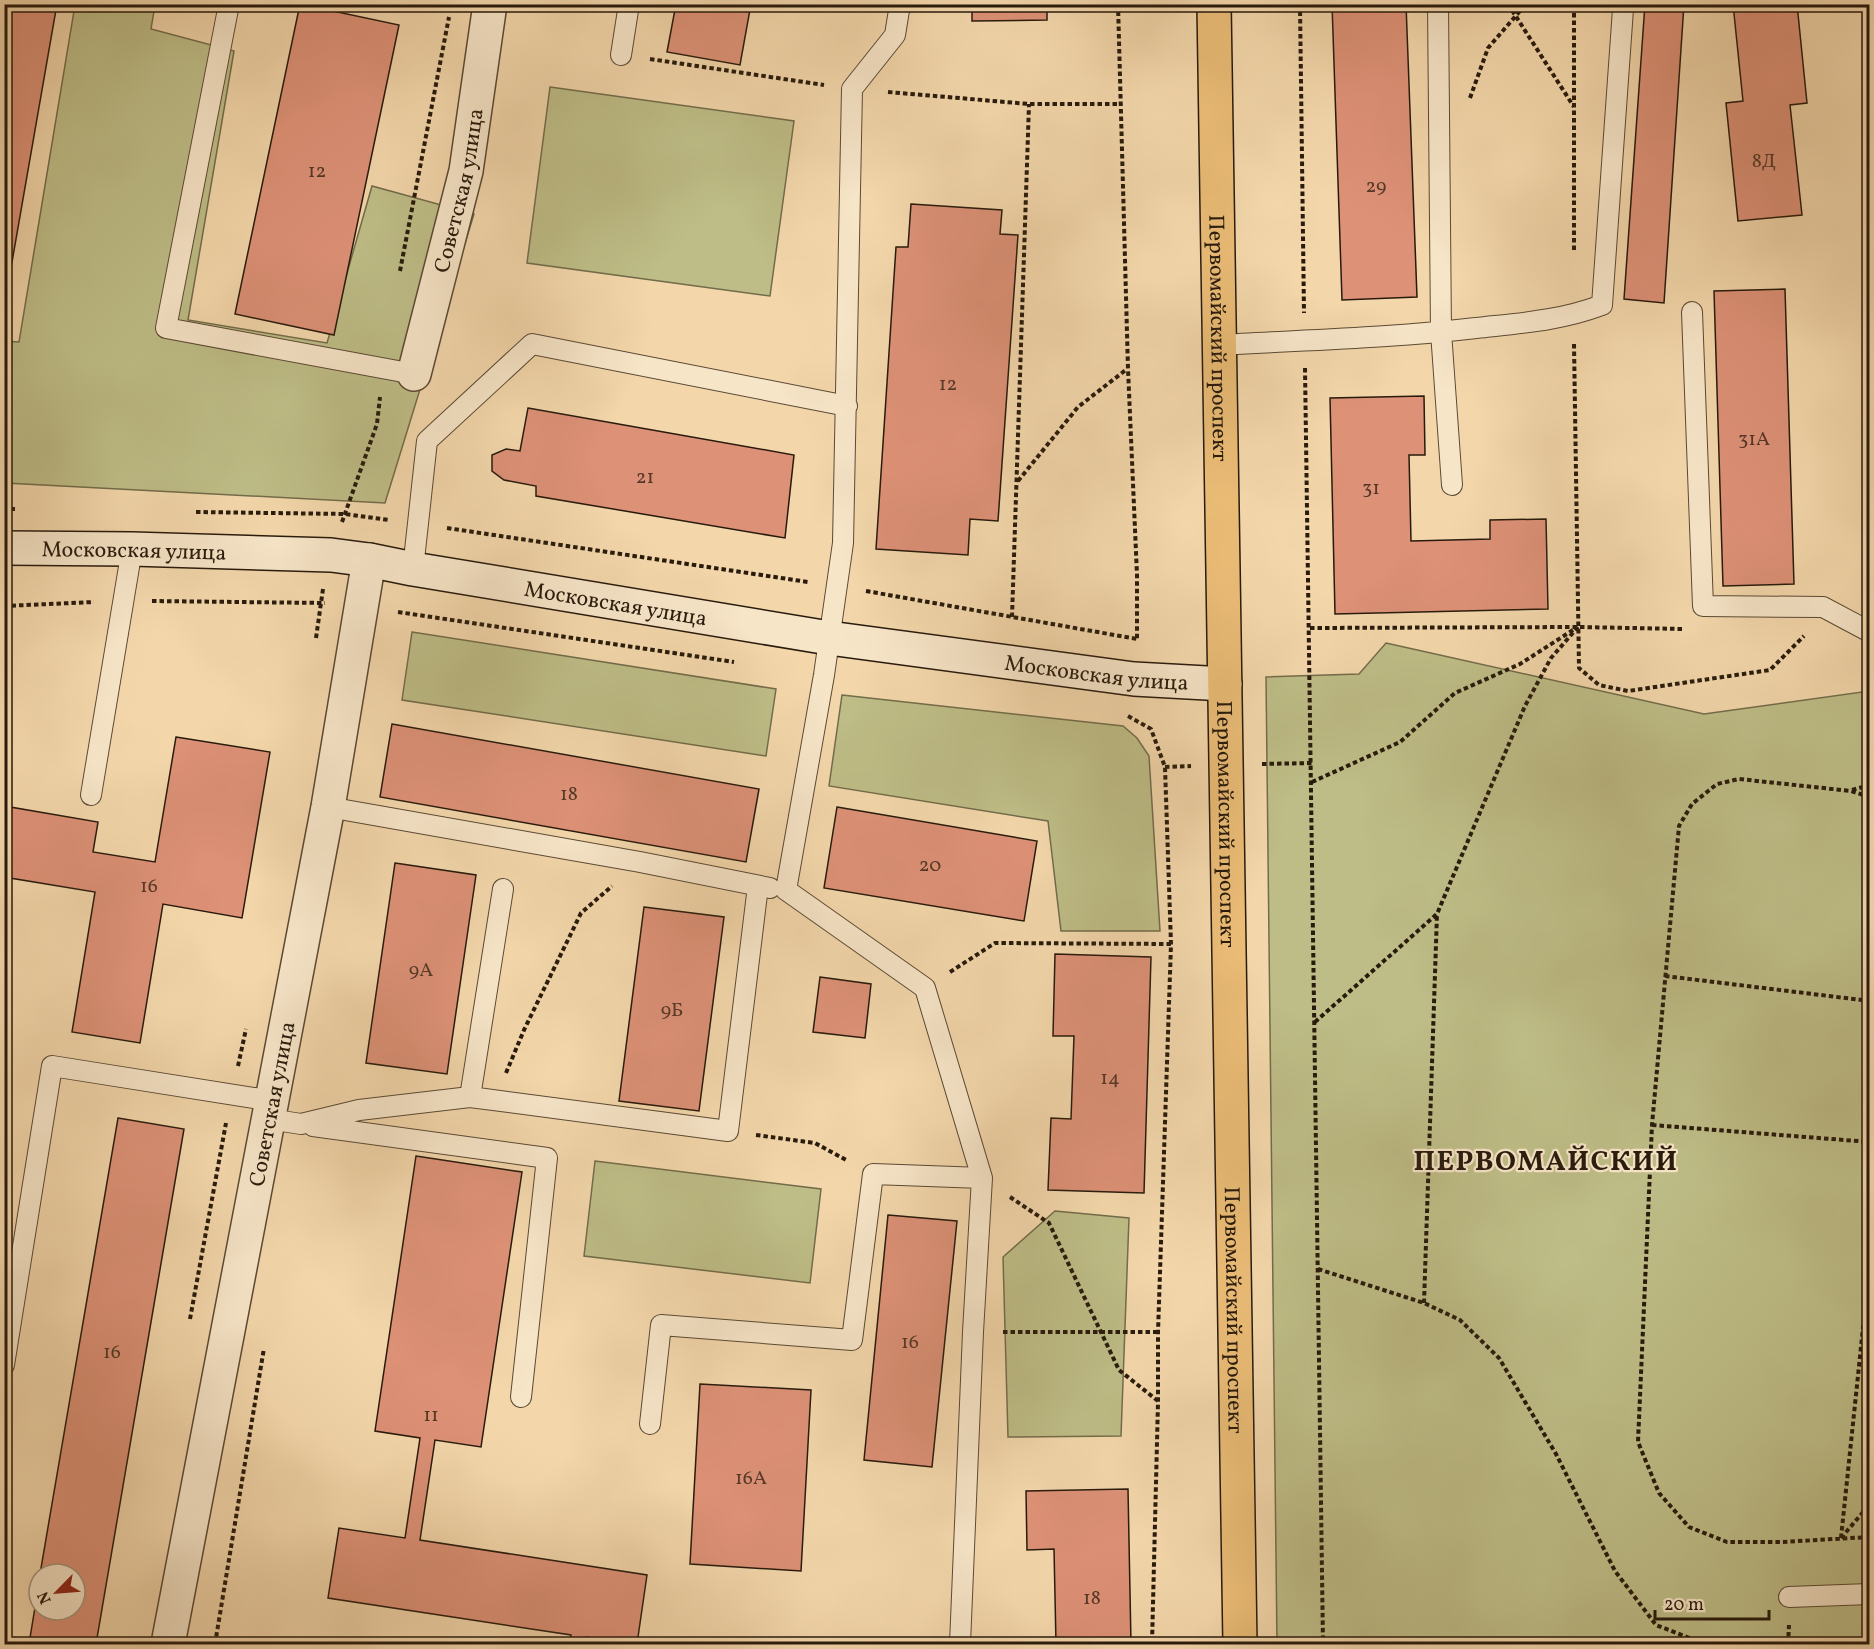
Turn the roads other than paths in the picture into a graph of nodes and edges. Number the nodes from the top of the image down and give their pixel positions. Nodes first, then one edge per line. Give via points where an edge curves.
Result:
1 (230, 4) edge
2 (490, 4) edge
3 (629, 4) edge
4 (900, 4) edge
5 (1214, 4) edge
6 (1438, 4) edge
7 (1623, 9) dead end
8 (621, 55) dead end
9 (1692, 312) dead end
10 (1441, 332) junction
11 (1219, 345) junction
12 (414, 374) joint
13 (847, 406) junction
14 (1452, 485) dead end
15 (4, 548) edge
16 (132, 549) junction
17 (369, 560) junction
18 (413, 569) junction
19 (1869, 632) edge
20 (829, 638) junction
21 (1225, 684) junction
22 (91, 795) dead end
23 (327, 807) junction
24 (758, 886) junction
25 (503, 889) dead end
26 (786, 890) junction
27 (470, 1097) junction
28 (271, 1110) junction
29 (301, 1124) junction
30 (982, 1178) junction
31 (4, 1365) edge
32 (522, 1397) dead end
33 (650, 1424) dead end
34 (1869, 1594) edge
35 (1790, 1597) dead end
36 (168, 1644) edge
37 (960, 1644) edge
38 (1240, 1644) edge

1 - 12 lane via 166,328
2 - 12 street, Советская улица via 466,171
3 - 8 lane
4 - 13 lane via 895,35 852,89
5 - 11 main road, Первомайский проспект
6 - 10 lane
7 - 10 lane via 1602,305 1574,316
9 - 19 lane via 1703,606 1822,607
10 - 11 lane
10 - 14 lane
11 - 21 main road, Первомайский проспект
13 - 18 lane via 532,344 427,441
13 - 20 lane via 843,543
15 - 16 street, Московская улица
16 - 17 street, Московская улица via 331,555
16 - 22 lane
17 - 18 street, Московская улица
17 - 23 street, Советская улица
18 - 20 street, Московская улица
20 - 21 street, Московская улица via 1134,679
20 - 26 lane
21 - 38 main road, Первомайский проспект
23 - 24 lane
23 - 28 street, Советская улица
24 - 26 lane
24 - 27 lane via 728,1131
25 - 27 lane
26 - 30 lane via 925,988
27 - 29 lane via 358,1110
28 - 29 lane
28 - 31 lane via 52,1066
28 - 36 street, Советская улица
29 - 32 lane via 547,1158
30 - 33 lane via 873,1174 852,1340 661,1325
30 - 37 lane
34 - 35 lane

